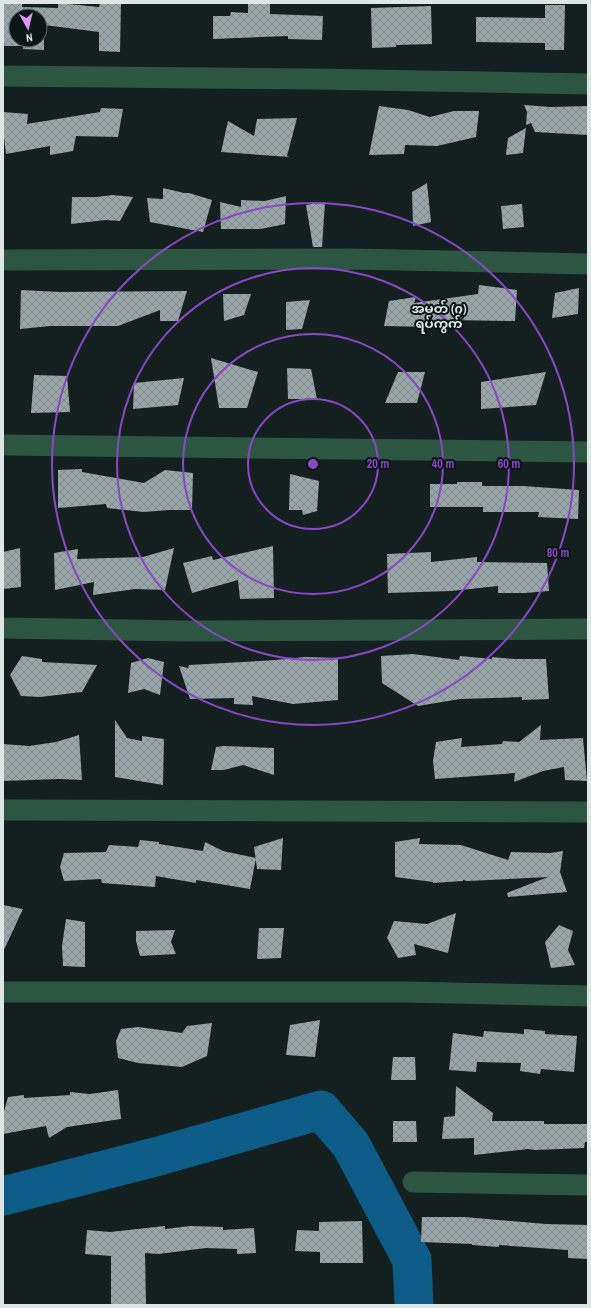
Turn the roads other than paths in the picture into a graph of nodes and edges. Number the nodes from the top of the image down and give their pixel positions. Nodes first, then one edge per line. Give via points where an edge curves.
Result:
1 (3, 76) edge
2 (588, 84) edge
3 (3, 260) edge
4 (588, 264) edge
5 (3, 445) edge
6 (588, 452) edge
7 (3, 628) edge
8 (588, 629) edge
9 (3, 810) edge
10 (588, 812) edge
11 (3, 992) edge
12 (588, 996) edge
13 (413, 1182) dead end
14 (588, 1185) edge

1 - 2 street
3 - 4 street via 351,259
5 - 6 street
7 - 8 street via 186,631
9 - 10 street
11 - 12 street via 406,992
13 - 14 street

